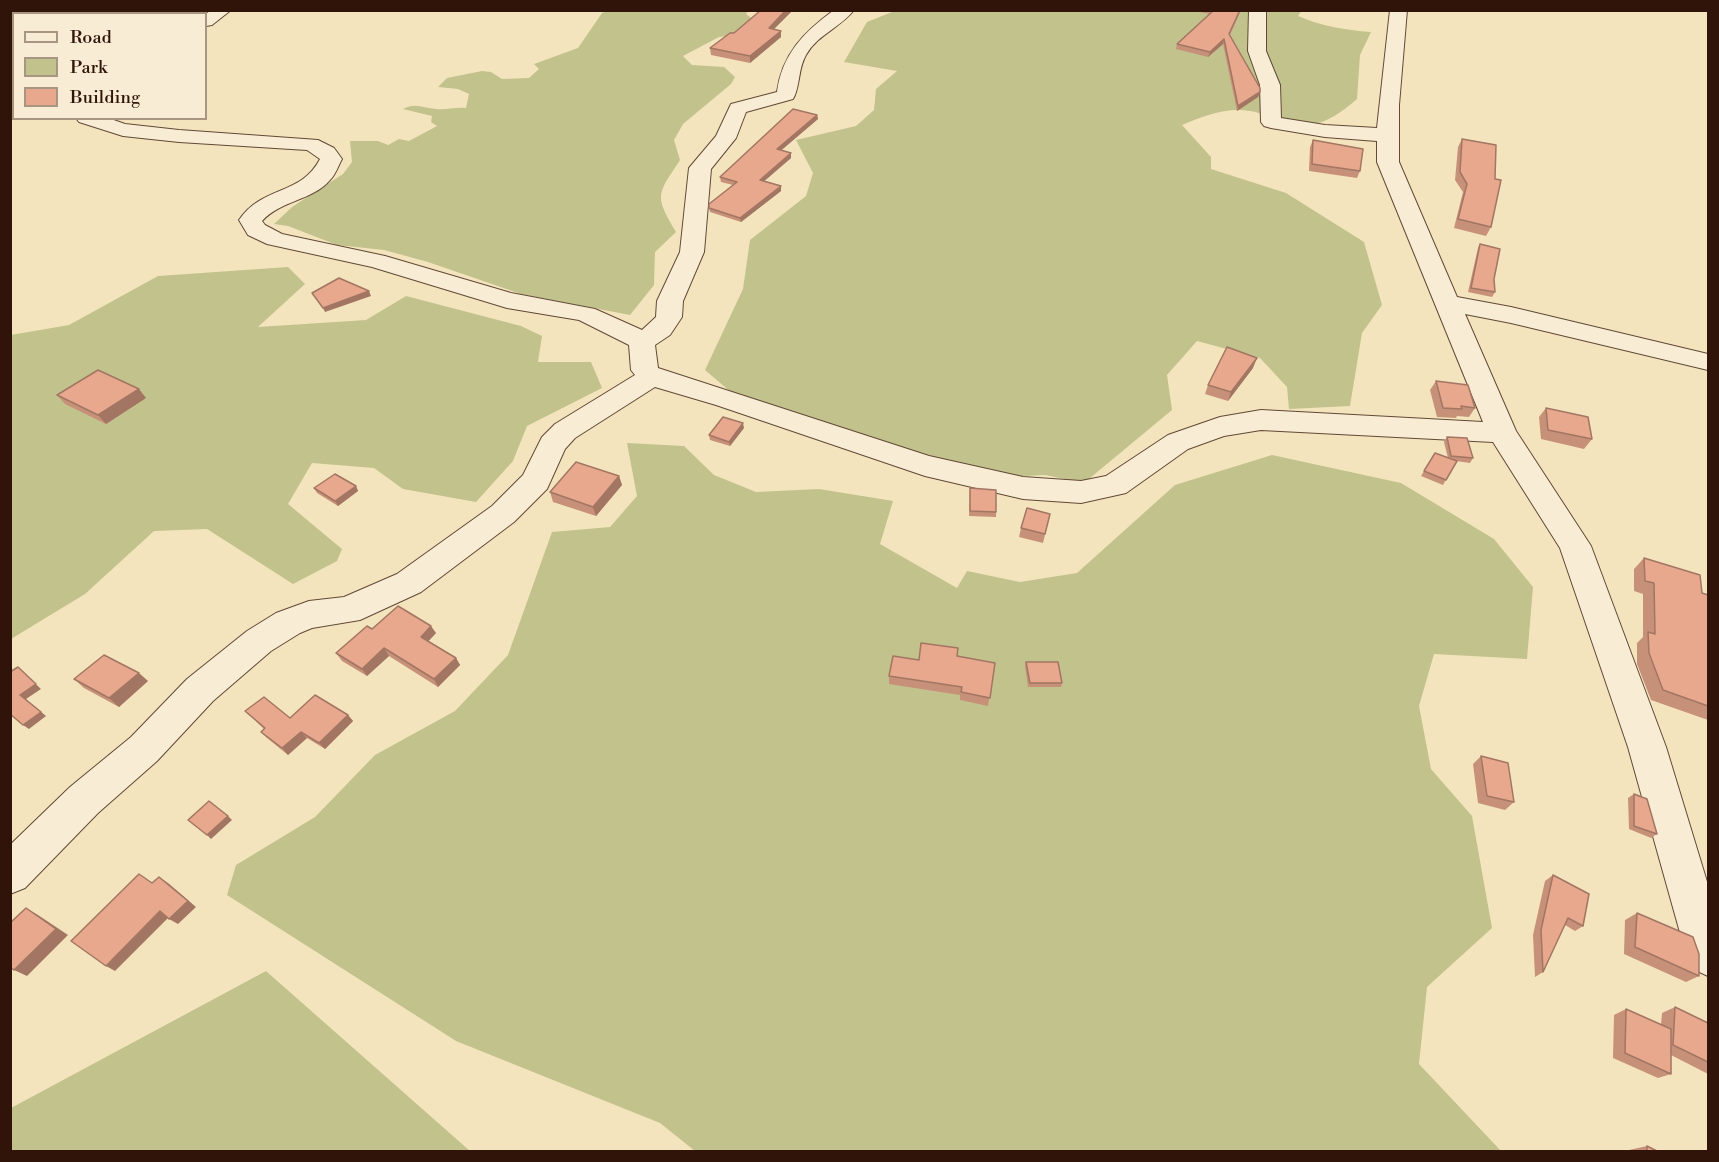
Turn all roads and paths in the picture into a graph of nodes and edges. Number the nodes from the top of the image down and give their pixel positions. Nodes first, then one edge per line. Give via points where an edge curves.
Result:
1 (223, 10) edge
2 (846, 10) edge
3 (1258, 10) edge
4 (1399, 10) edge
5 (207, 20) edge
6 (93, 120) edge
7 (1386, 135) junction
8 (1447, 303) junction
9 (642, 342) junction
10 (1708, 362) edge
11 (651, 377) junction
12 (1502, 433) junction
13 (10, 874) edge
14 (1708, 954) edge

1 - 5 street
2 - 9 street via 814,33 793,59 786,95 738,108 726,138 700,168 692,252 670,301 669,316 661,329
3 - 7 street via 1257,51 1270,85 1271,122
4 - 7 street
6 - 9 street via 134,132 311,144 327,152 331,159 322,176 258,209 250,220 256,230 275,239 377,261 507,300 586,314
7 - 8 street via 1388,162
8 - 10 street
8 - 12 street
9 - 11 street via 645,370
11 - 12 street via 926,466 1023,488 1081,492 1115,485 1178,442 1220,427 1261,420
11 - 13 street via 565,431 552,444 536,481 503,514 409,583 348,610 298,619 259,641 200,690 144,749 84,800
12 - 14 street via 1575,546 1647,747

